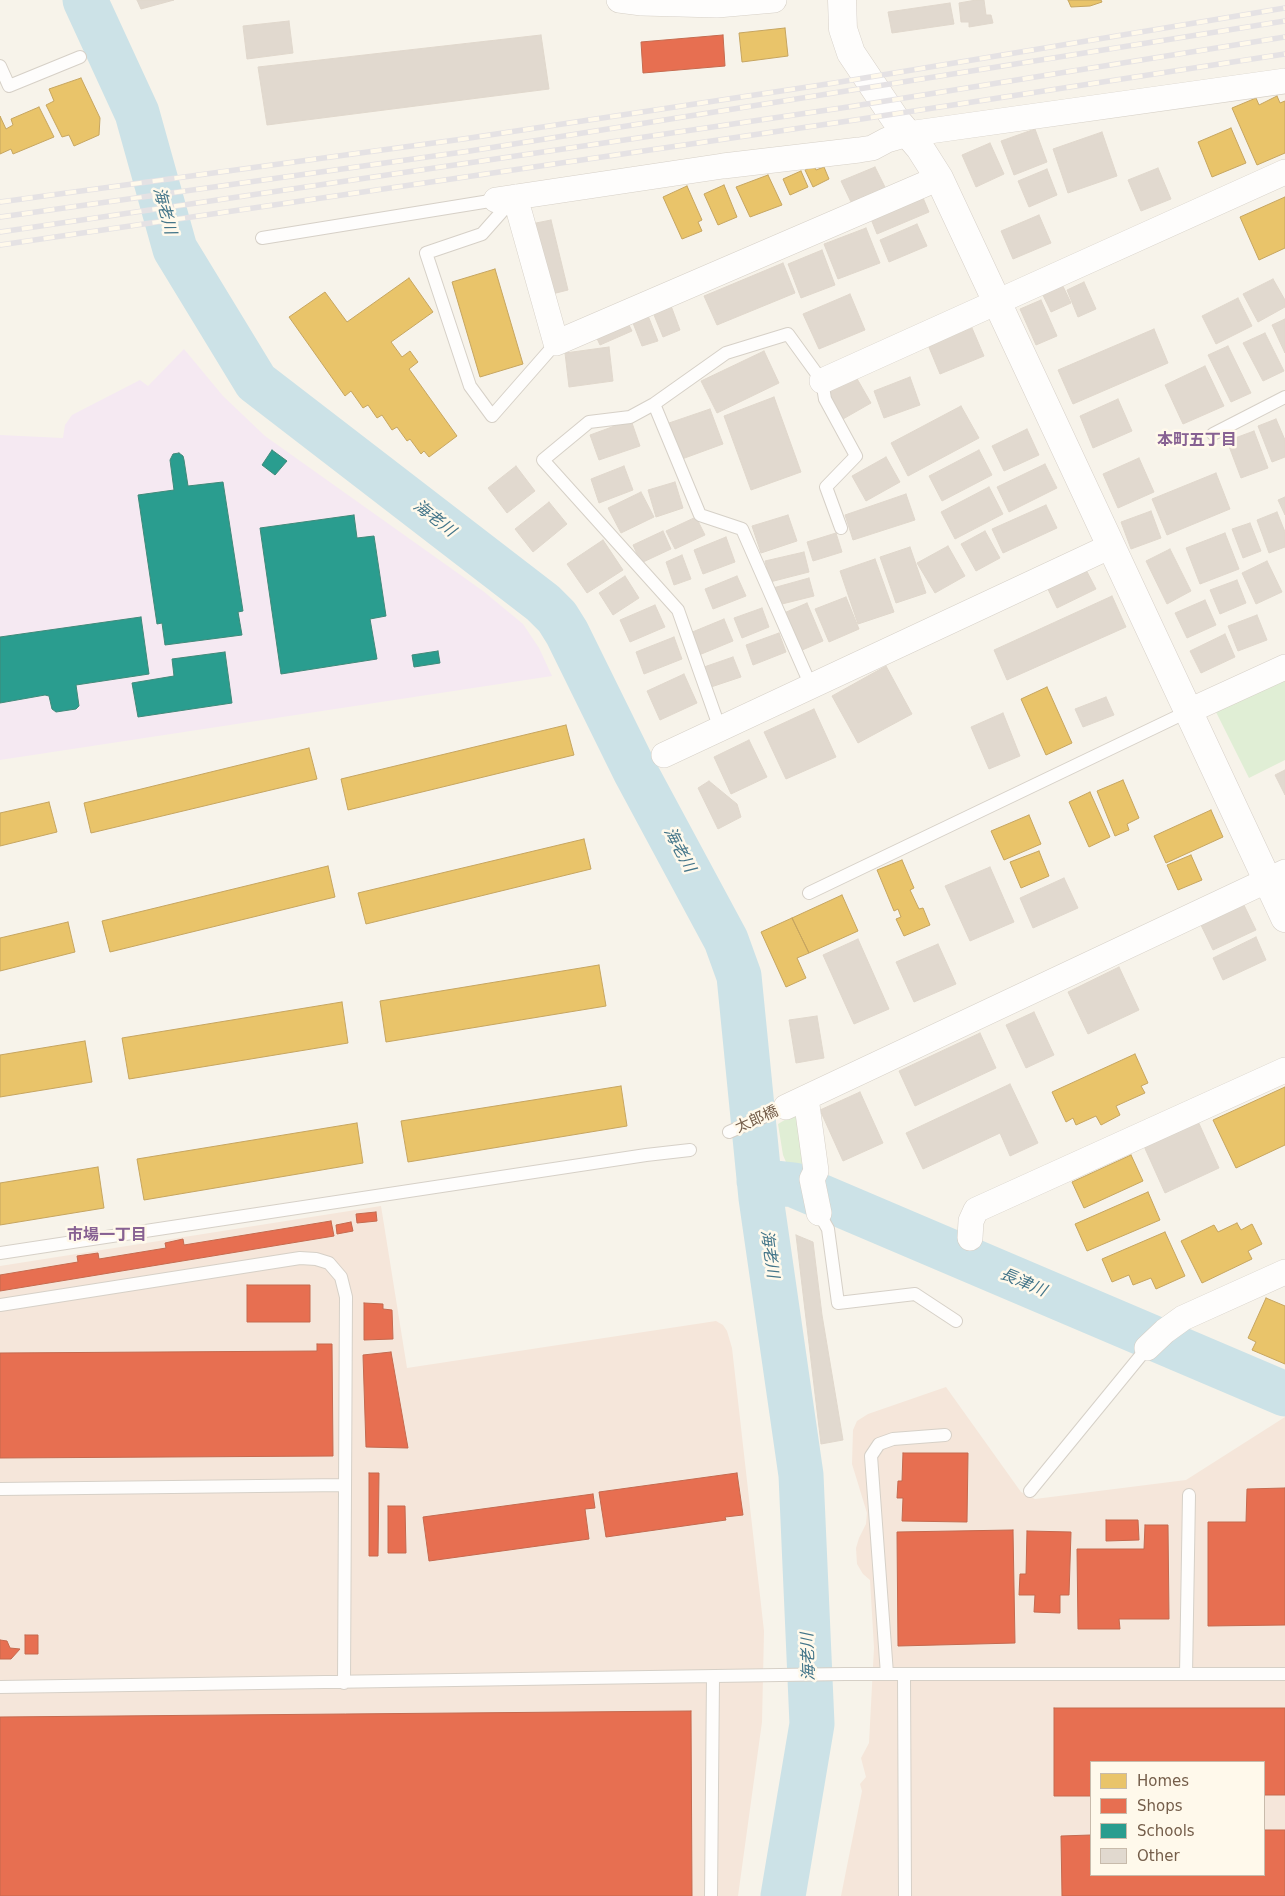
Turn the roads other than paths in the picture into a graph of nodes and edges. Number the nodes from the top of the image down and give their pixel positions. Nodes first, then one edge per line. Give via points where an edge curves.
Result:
1 (619, 0) edge
2 (774, 0) edge
3 (842, 0) edge
4 (80, 57) dead end
5 (0, 66) edge
6 (1285, 81) edge
7 (908, 134) junction
8 (1285, 172) edge
9 (939, 178) junction
10 (506, 199) junction
11 (262, 238) dead end
12 (997, 302) junction
13 (556, 343) junction
14 (822, 381) junction
15 (1285, 397) edge
16 (654, 404) junction
17 (1213, 434) dead end
18 (841, 528) dead end
19 (1111, 546) junction
20 (1285, 667) edge
21 (811, 686) junction
22 (1189, 711) junction
23 (720, 729) junction
24 (664, 755) dead end
25 (1276, 876) edge
26 (809, 893) dead end
27 (1285, 918) edge
28 (1285, 1070) edge
29 (796, 1103) junction
30 (729, 1132) dead end
31 (690, 1150) dead end
32 (818, 1211) joint
33 (970, 1238) dead end
34 (0, 1253) edge
35 (1285, 1272) edge
36 (0, 1305) edge
37 (956, 1321) dead end
38 (1156, 1339) joint
39 (945, 1435) dead end
40 (344, 1485) junction
41 (0, 1489) edge
42 (1030, 1491) dead end
43 (1189, 1495) dead end
44 (888, 1674) junction
45 (904, 1674) junction
46 (1186, 1674) junction
47 (1285, 1674) edge
48 (713, 1677) junction
49 (344, 1683) junction
50 (0, 1687) edge
51 (711, 1896) edge
52 (905, 1896) edge

1 - 2 street via 717,5
3 - 7 street via 843,29 851,53
4 - 5 lane via 9,86
6 - 7 street
7 - 9 street
7 - 10 street via 872,148 723,166
8 - 12 street
9 - 12 street
9 - 13 street
10 - 11 lane
10 - 13 street
10 - 13 lane via 482,234 426,254 470,386 492,416
12 - 14 street
12 - 19 street
14 - 16 lane via 788,334 726,353
14 - 18 lane via 825,399 856,456 826,487
15 - 17 lane
16 - 21 lane via 700,515 742,529
16 - 23 lane via 630,417 589,422 543,460 678,610
19 - 21 street
19 - 22 street
20 - 22 street
21 - 23 street
22 - 25 street
22 - 26 lane
23 - 24 street
25 - 27 street
25 - 29 street
28 - 33 street via 976,1210 971,1221
29 - 30 lane, 太郎橋
29 - 32 street via 816,1171 812,1179
31 - 34 lane
32 - 37 lane via 828,1229 838,1303 915,1294
35 - 38 street via 1183,1318
36 - 40 lane via 300,1258 316,1258 329,1263 341,1277 346,1297
38 - 42 lane
39 - 44 lane via 893,1439 879,1444 871,1456
40 - 41 lane
40 - 49 lane
43 - 46 lane
44 - 45 lane
44 - 48 lane
45 - 46 lane
45 - 52 lane
46 - 47 lane
48 - 49 lane
48 - 51 lane
49 - 50 lane

